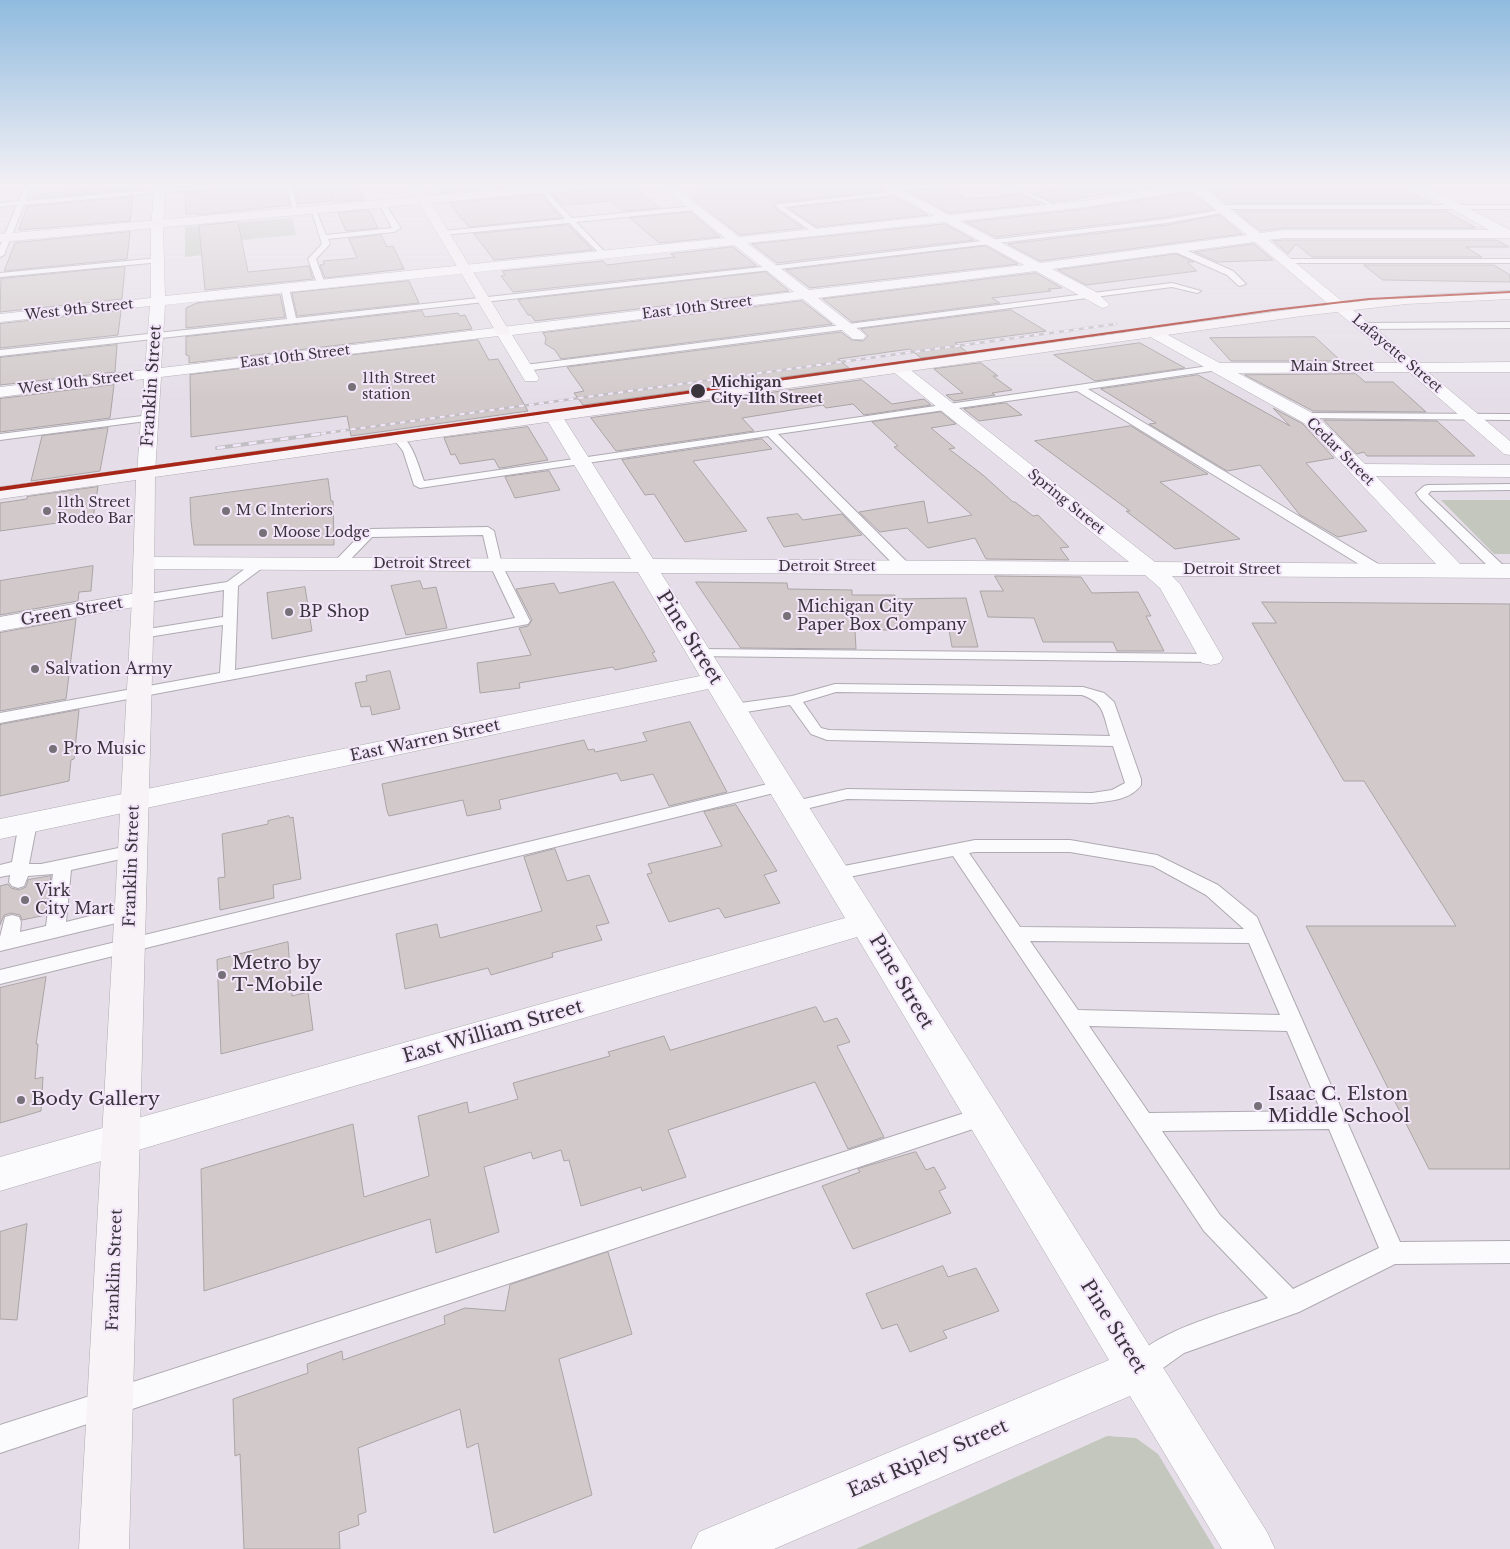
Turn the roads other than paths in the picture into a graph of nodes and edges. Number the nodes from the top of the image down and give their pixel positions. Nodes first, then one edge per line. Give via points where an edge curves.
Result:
1 (158, 255) edge
2 (316, 255) edge
3 (456, 255) edge
4 (600, 255) edge
5 (756, 255) edge
6 (879, 255) edge
7 (1015, 255) edge
8 (1127, 255) edge
9 (1190, 255) edge
10 (1281, 255) edge
11 (158, 260) junction
12 (1287, 260) junction
13 (1510, 260) edge
14 (1037, 267) junction
15 (772, 268) junction
16 (465, 270) junction
17 (0, 275) edge
18 (321, 284) junction
19 (1242, 284) dead end
20 (285, 288) junction
21 (1197, 290) dead end
22 (806, 295) junction
23 (1091, 295) junction
24 (1510, 295) edge
25 (484, 300) junction
26 (158, 301) junction
27 (1102, 304) dead end
28 (1341, 307) junction
29 (0, 318) edge
30 (292, 321) junction
31 (1510, 325) edge
32 (1364, 326) junction
33 (847, 327) junction
34 (503, 332) junction
35 (1152, 332) junction
36 (156, 336) junction
37 (858, 336) dead end
38 (0, 353) edge
39 (898, 367) junction
40 (1411, 367) junction
41 (1510, 367) edge
42 (1215, 368) junction
43 (153, 373) junction
44 (528, 373) joint
45 (1078, 387) junction
46 (0, 392) edge
47 (947, 406) junction
48 (553, 415) junction
49 (1304, 416) junction
50 (1471, 417) junction
51 (1510, 417) edge
52 (150, 418) junction
53 (771, 433) junction
54 (0, 437) edge
55 (397, 437) junction
56 (1510, 450) edge
57 (582, 462) junction
58 (1360, 470) junction
59 (1510, 471) edge
60 (146, 472) junction
61 (1510, 488) edge
62 (0, 493) edge
63 (145, 563) junction
64 (261, 563) junction
65 (338, 564) junction
66 (496, 565) junction
67 (644, 566) junction
68 (904, 568) junction
69 (1149, 569) junction
70 (1380, 571) junction
71 (1454, 571) junction
72 (1506, 571) edge
73 (231, 585) junction
74 (143, 600) junction
75 (230, 620) junction
76 (0, 624) edge
77 (142, 634) junction
78 (1211, 658) joint
79 (707, 667) junction
80 (227, 676) junction
81 (140, 692) junction
82 (794, 700) junction
83 (733, 710) junction
84 (0, 718) edge
85 (1120, 741) junction
86 (787, 796) junction
87 (135, 801) junction
88 (28, 823) junction
89 (0, 829) edge
90 (957, 849) junction
91 (133, 851) junction
92 (62, 866) junction
93 (0, 871) edge
94 (19, 874) junction
95 (834, 874) junction
96 (12, 922) dead end
97 (866, 923) junction
98 (130, 930) junction
99 (55, 931) junction
100 (1015, 934) junction
101 (1256, 936) junction
102 (5, 943) edge
103 (0, 976) edge
104 (1072, 1018) junction
105 (1294, 1023) junction
106 (982, 1116) junction
107 (1335, 1120) junction
108 (1143, 1122) junction
109 (121, 1140) junction
110 (0, 1174) edge
111 (1510, 1252) edge
112 (1393, 1253) junction
113 (1290, 1303) junction
114 (1140, 1370) junction
115 (110, 1403) junction
116 (0, 1439) edge
117 (104, 1549) edge
118 (716, 1549) edge
119 (1250, 1549) edge

1 - 11 street, Franklin Street
2 - 18 lane via 312,259
3 - 16 street
4 - 16 street, West 9th Street
5 - 15 street
6 - 15 lane
7 - 14 street
8 - 14 street, East 10th Street
9 - 19 lane via 1230,273
10 - 12 street, Lafayette Street
11 - 17 lane
11 - 26 street, Franklin Street
12 - 13 lane
12 - 28 street, Lafayette Street
14 - 22 street, East 10th Street
14 - 23 street
15 - 22 street
15 - 25 lane
16 - 18 street, West 9th Street
16 - 25 street
18 - 20 street, West 9th Street
20 - 26 street, West 9th Street
20 - 30 lane
21 - 23 lane via 1172,285
22 - 33 street
22 - 34 street, East 10th Street
23 - 27 street
23 - 33 lane
24 - 28 street
25 - 30 lane
25 - 34 street
26 - 29 street, West 9th Street
26 - 36 street, Franklin Street
28 - 32 street, Lafayette Street
28 - 35 street
30 - 36 lane
31 - 32 lane
32 - 40 street, Lafayette Street
33 - 37 street
33 - 44 lane
34 - 43 street, East 10th Street
34 - 44 street
35 - 39 street
35 - 42 street, Cedar Street
36 - 38 lane
36 - 43 street, Franklin Street
39 - 47 street, Spring Street
39 - 48 street
40 - 41 street, Main Street
40 - 42 street, Main Street
40 - 50 street, Lafayette Street
42 - 45 lane
42 - 49 street, Cedar Street
43 - 46 street, West 10th Street
43 - 52 street, Franklin Street
45 - 47 lane
45 - 70 lane
47 - 53 lane
47 - 69 street, Spring Street
48 - 55 street
48 - 57 street, Pine Street
49 - 50 lane
49 - 58 street, Cedar Street
50 - 51 lane
50 - 56 street, Lafayette Street
52 - 54 lane
52 - 60 street, Franklin Street
53 - 57 lane
53 - 68 lane
55 - 57 lane via 408,451 420,485
55 - 60 street
57 - 67 street, Pine Street
58 - 59 street
58 - 71 street, Cedar Street
60 - 62 street
60 - 63 street, Franklin Street
61 - 72 lane via 1428,488 1422,493
63 - 64 street, Detroit Street
63 - 74 street, Franklin Street
64 - 65 street, Detroit Street
64 - 73 lane
65 - 66 street, Detroit Street
65 - 66 lane via 369,533 488,531
66 - 67 street, Detroit Street
66 - 80 lane via 523,621
67 - 68 street, Detroit Street
67 - 79 street, Pine Street
68 - 69 street, Detroit Street
69 - 70 street, Detroit Street
69 - 78 street, Spring Street via 1169,584
70 - 71 street, Detroit Street
71 - 72 street, Detroit Street
73 - 74 lane
73 - 75 lane
74 - 76 street, Green Street
74 - 77 street, Franklin Street
75 - 77 lane
75 - 80 lane
77 - 81 street, Franklin Street
78 - 79 lane
79 - 83 street, Pine Street
79 - 87 street, East Warren Street
80 - 81 lane
81 - 84 lane
81 - 87 street, Franklin Street
82 - 83 lane
82 - 85 lane via 816,731 827,735
82 - 85 lane via 835,688 1073,690 1092,693 1106,702
83 - 86 street, Pine Street
85 - 86 lane via 1133,785 1126,792 1111,796
86 - 95 street, Pine Street
86 - 98 lane
87 - 88 street, East Warren Street
87 - 91 street, Franklin Street
88 - 89 street, East Warren Street
88 - 94 lane
90 - 95 lane
90 - 100 lane
90 - 101 lane via 975,846 1070,846 1157,861 1212,890 1250,922
91 - 92 lane
91 - 98 street, Franklin Street
92 - 94 lane
92 - 99 lane
93 - 94 lane
95 - 97 street, Pine Street
96 - 102 lane
97 - 106 street, Pine Street
97 - 109 street, East William Street
98 - 99 lane
98 - 103 lane
98 - 109 street, Franklin Street
99 - 102 lane
100 - 101 lane
100 - 104 lane
101 - 105 lane
104 - 105 lane
104 - 108 lane
105 - 107 lane
106 - 114 street, Pine Street
106 - 115 lane
107 - 108 lane
107 - 112 lane
108 - 113 lane via 1212,1223
109 - 110 street, East William Street
109 - 115 street, Franklin Street
111 - 112 lane
112 - 113 lane
113 - 114 lane via 1176,1343
114 - 118 street, East Ripley Street
114 - 119 street, Pine Street
115 - 116 lane
115 - 117 street, Franklin Street

